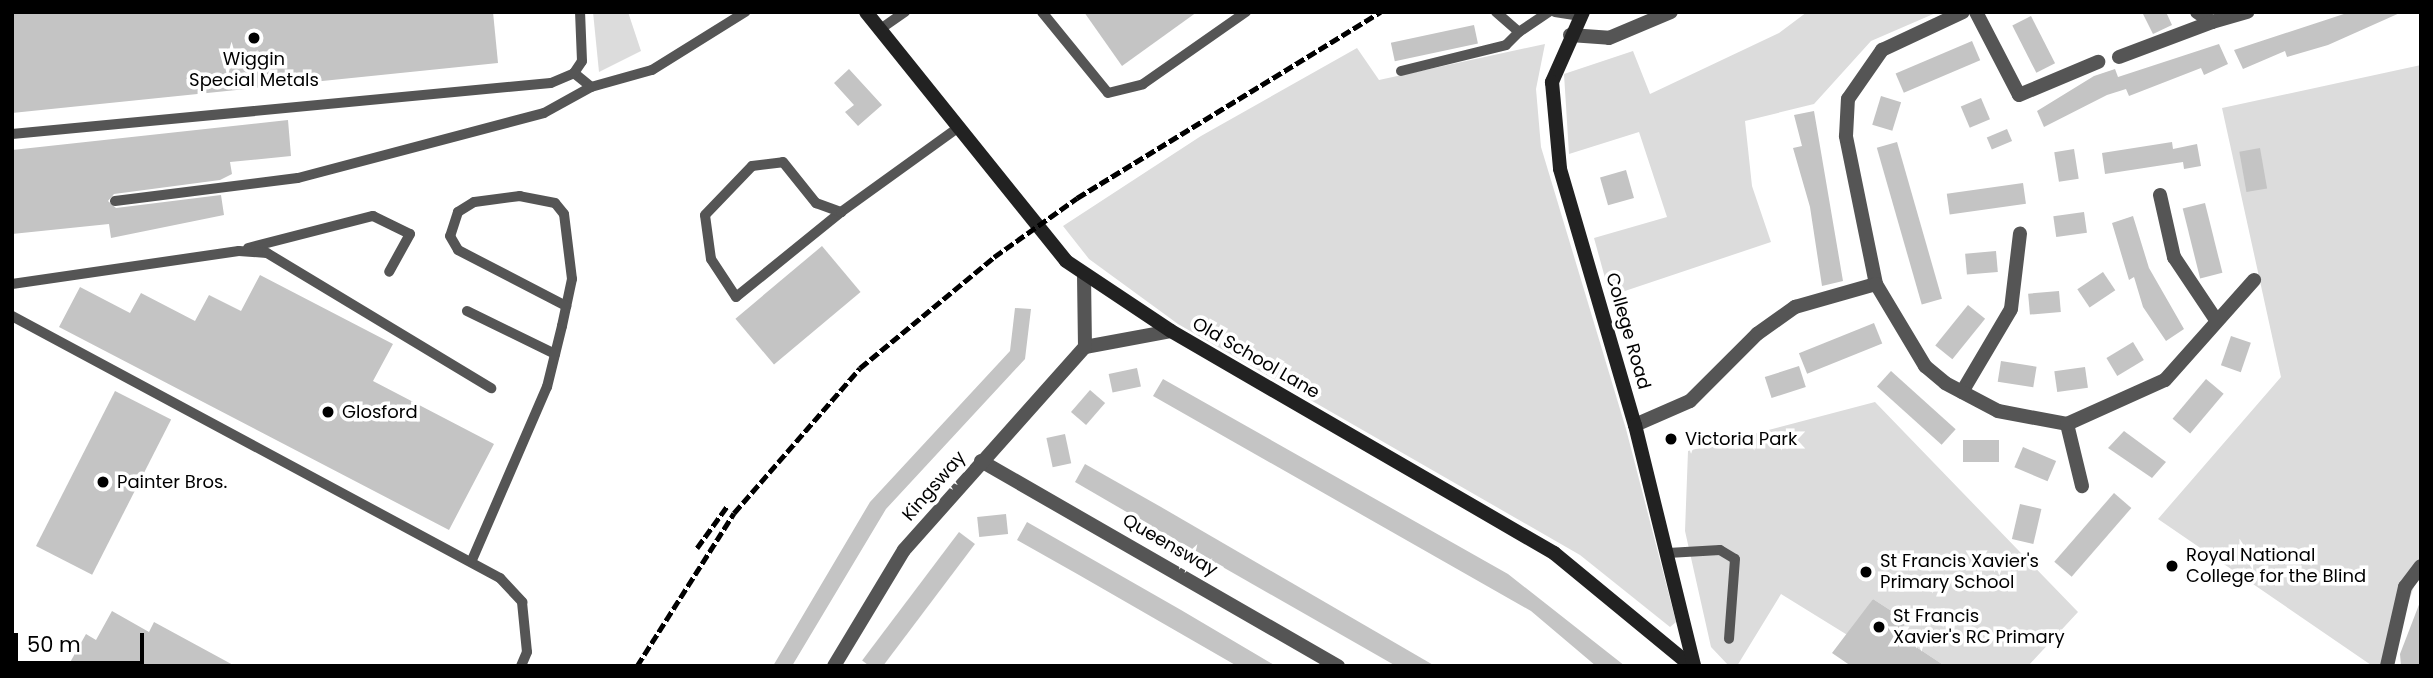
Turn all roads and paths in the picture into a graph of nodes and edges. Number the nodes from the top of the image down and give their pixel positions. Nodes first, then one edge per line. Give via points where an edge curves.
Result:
1 (580, 12) edge
2 (745, 12) edge
3 (866, 12) edge
4 (905, 12) edge
5 (1042, 12) edge
6 (1246, 12) edge
7 (1496, 12) edge
8 (1549, 12) edge
9 (1555, 12) edge
10 (1671, 12) edge
11 (1963, 12) edge
12 (1976, 12) edge
13 (2197, 12) edge
14 (2248, 12) edge
15 (1582, 14) edge
16 (2212, 22) junction
17 (879, 30) junction
18 (1519, 32) junction
19 (1570, 35) junction
20 (2119, 57) dead end
21 (2098, 62) dead end
22 (1401, 71) dead end
23 (574, 73) junction
24 (591, 87) junction
25 (956, 129) junction
26 (12, 134) edge
27 (2160, 195) dead end
28 (115, 201) dead end
29 (841, 212) junction
30 (2020, 234) dead end
31 (239, 251) junction
32 (389, 272) dead end
33 (1084, 275) junction
34 (2254, 280) dead end
35 (12, 284) edge
36 (1876, 284) junction
37 (566, 306) junction
38 (467, 312) dead end
39 (12, 316) edge
40 (2217, 320) junction
41 (1171, 331) junction
42 (1085, 347) junction
43 (555, 354) junction
44 (491, 388) dead end
45 (1962, 393) junction
46 (2067, 424) junction
47 (1635, 425) junction
48 (981, 461) junction
49 (2082, 486) dead end
50 (1668, 553) junction
51 (472, 560) junction
52 (2421, 566) edge
53 (1729, 639) dead end
54 (521, 666) edge
55 (834, 666) edge
56 (1338, 666) edge
57 (1693, 666) edge
58 (2388, 666) edge

1 - 23 lane via 584,48
2 - 24 lane via 652,70
3 - 17 street, Old School Lane
4 - 17 lane
5 - 6 lane via 1108,93 1143,84
7 - 18 lane
8 - 18 lane
9 - 15 lane
10 - 19 street via 1609,38
11 - 36 street via 1882,50 1848,99 1846,136
12 - 21 street via 2019,95
13 - 16 street
14 - 16 street
15 - 19 street, College Road
16 - 20 street
17 - 25 street, Old School Lane
18 - 22 lane via 1506,45
19 - 47 street, College Road via 1552,82 1556,145
23 - 24 lane
23 - 26 lane via 551,83
24 - 28 lane via 544,113 298,178
25 - 29 lane
25 - 33 street, Old School Lane via 1057,252
27 - 40 street via 2174,257
29 - 29 lane via 816,203 783,162 752,166 705,215 711,259 736,297
30 - 45 street via 2011,309
31 - 32 lane via 373,216 410,234
31 - 35 lane
31 - 44 lane via 267,253 305,271
33 - 41 street, Old School Lane
33 - 42 street
34 - 40 street
36 - 45 street via 1925,366
36 - 47 street via 1795,307 1757,334 1690,401
37 - 37 lane via 570,243 555,203 520,195 474,202 458,212 450,236 457,250
37 - 43 lane
38 - 43 lane
39 - 51 lane
40 - 46 street via 2165,380
41 - 42 street
41 - 57 street, Old School Lane via 1554,553
42 - 48 street, Kingsway
43 - 51 lane via 518,460
45 - 46 street via 1998,411
46 - 49 street
47 - 50 street, College Road
48 - 55 street, Kingsway via 904,551
48 - 56 street, Queensway
50 - 53 lane via 1720,550 1735,559
50 - 57 street, College Road
51 - 54 lane via 522,602 527,652
52 - 58 street via 2405,587

